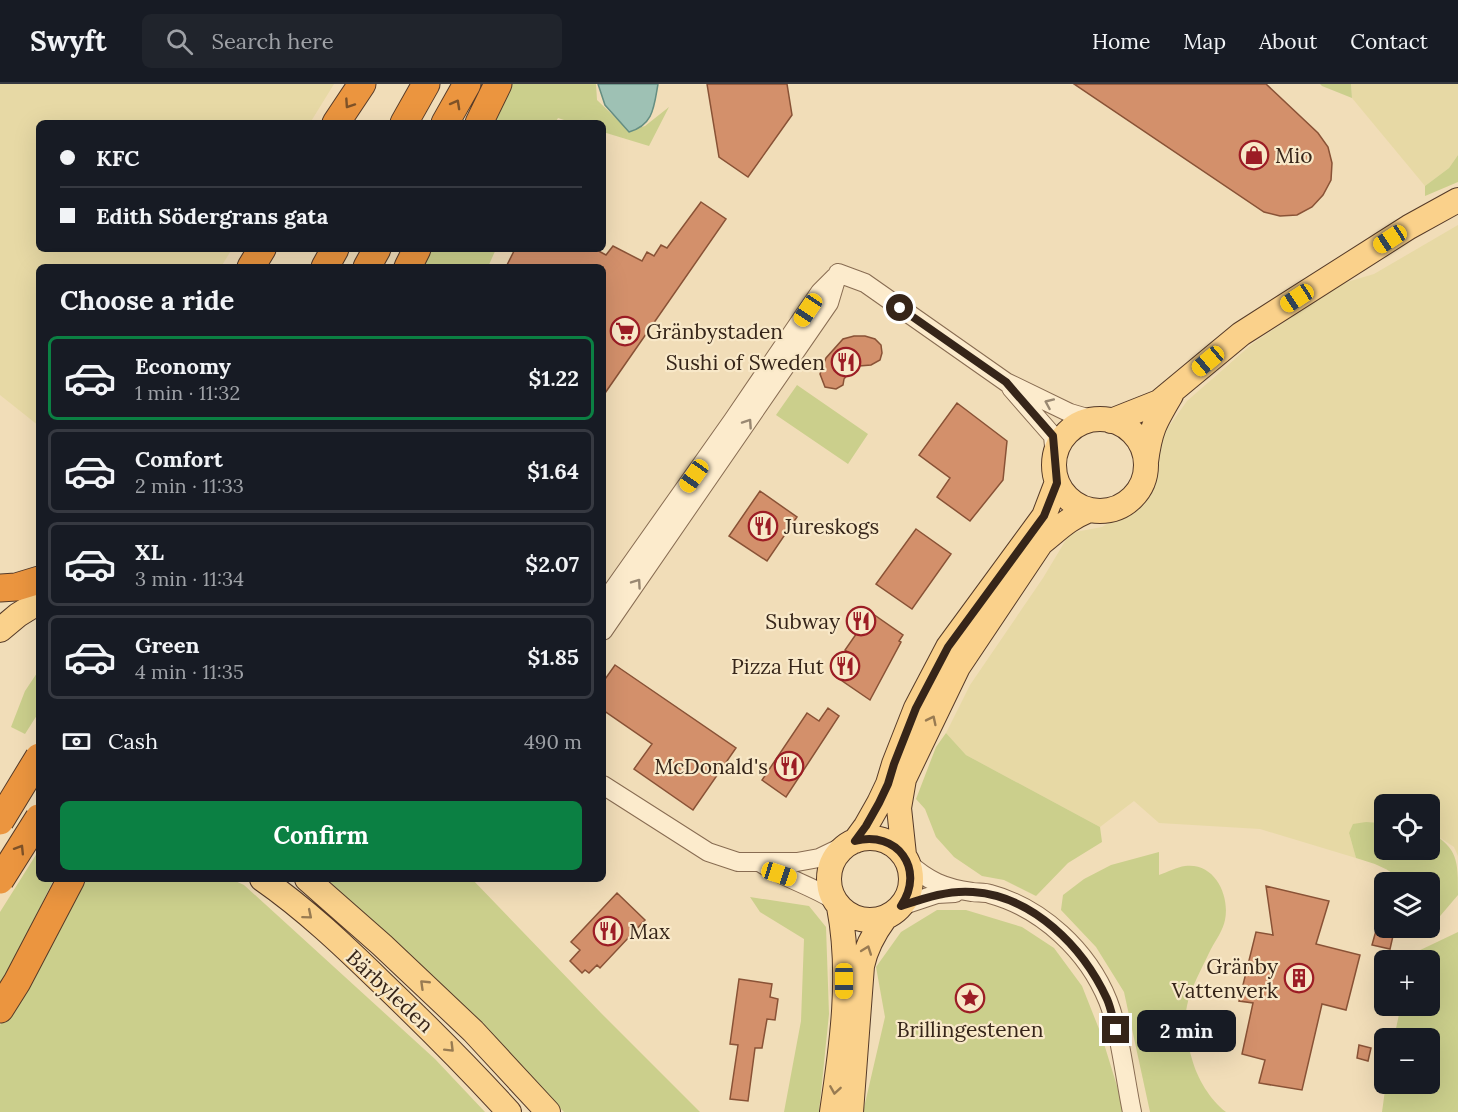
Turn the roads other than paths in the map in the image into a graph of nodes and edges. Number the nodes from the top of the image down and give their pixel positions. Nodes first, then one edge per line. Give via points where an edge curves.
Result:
1 (362, 84) edge
2 (426, 84) edge
3 (467, 84) edge
4 (498, 84) edge
5 (338, 120) edge
6 (406, 120) edge
7 (448, 120) edge
8 (480, 120) edge
9 (1458, 200) edge
10 (838, 273) junction
11 (1006, 382) junction
12 (1176, 388) junction
13 (1103, 420) junction
14 (1055, 457) junction
15 (1146, 462) junction
16 (1057, 483) junction
17 (1089, 510) junction
18 (36, 581) edge
19 (0, 588) edge
20 (0, 598) edge
21 (606, 600) edge
22 (36, 602) edge
23 (36, 604) edge
24 (606, 627) edge
25 (0, 630) edge
26 (36, 762) edge
27 (606, 787) edge
28 (0, 794) edge
29 (36, 818) edge
30 (0, 820) edge
31 (36, 824) edge
32 (851, 842) junction
33 (905, 859) junction
34 (761, 863) junction
35 (0, 880) edge
36 (69, 882) edge
37 (82, 882) edge
38 (266, 882) edge
39 (311, 882) edge
40 (971, 892) junction
41 (837, 903) junction
42 (893, 912) junction
43 (53, 914) junction
44 (0, 1009) edge
45 (509, 1112) edge
46 (548, 1112) edge
47 (832, 1112) edge
48 (851, 1112) edge
49 (1132, 1112) edge

1 -> 5 highway
2 - 6 highway
7 -> 3 highway
4 - 8 highway
9 - 12 main road via 1241,334
10 - 11 street via 865,284
10 - 21 street via 820,292
24 -> 10 street via 830,303
13 -> 11 street via 1070,412
11 - 14 street via 1053,436
12 - 13 main road via 1159,402
12 - 15 main road via 1154,423
13 - 14 main road via 1070,431
13 - 15 main road via 1134,433
14 - 16 main road
15 - 17 main road via 1140,488 1130,501 1105,511
16 - 17 main road via 1070,500
16 - 32 main road via 1044,516 948,647 916,708 879,803
33 -> 17 main road via 899,808 904,779 958,668 1041,543 1057,527
18 - 19 highway
20 - 22 main road
23 - 25 main road
26 - 30 highway, bridge
27 - 34 street via 708,852 738,862
28 - 29 main road via 11,806
35 -> 31 highway, bridge
32 - 33 main road via 865,838 886,841
32 - 34 street via 819,858
32 - 41 main road via 837,855 830,869 829,885
33 - 40 street via 923,877
33 - 42 main road via 910,871 910,890
34 - 41 street
36 - 43 highway
37 - 43 highway
38 -> 45 main road, Bärbyleden via 362,963 453,1050
46 -> 39 main road, Bärbyleden via 473,1031
40 - 42 street via 938,894
40 - 49 street via 990,894 1040,915 1078,951 1108,1001
41 - 42 main road via 849,915 861,919 873,920
41 -> 47 main road via 844,934 844,1005
48 -> 42 main road via 865,951
43 - 44 highway

